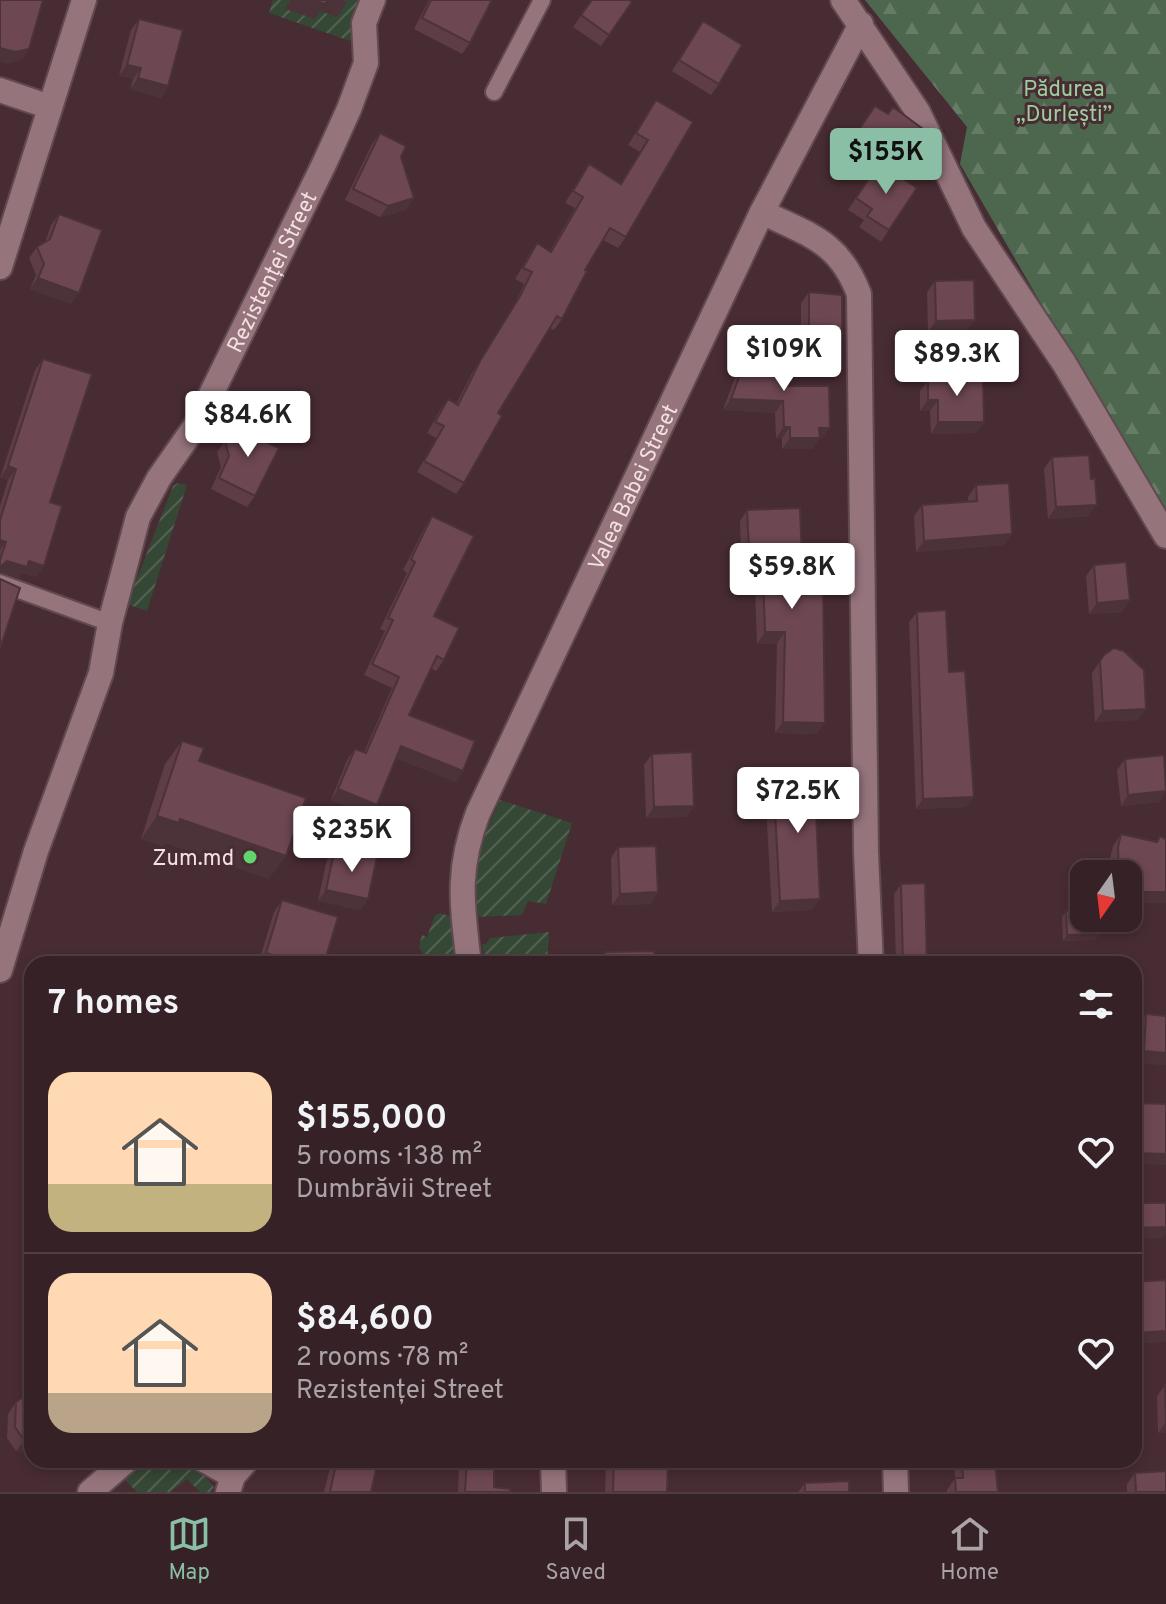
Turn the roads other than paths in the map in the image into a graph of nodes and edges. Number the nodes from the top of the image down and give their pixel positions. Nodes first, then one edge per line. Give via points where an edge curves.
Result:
1 (84, 0) edge
2 (373, 0) edge
3 (542, 0) edge
4 (843, 0) edge
5 (861, 24) junction
6 (0, 90) edge
7 (494, 92) dead end
8 (50, 107) junction
9 (762, 212) junction
10 (0, 267) edge
11 (1166, 536) edge
12 (0, 583) edge
13 (110, 623) junction
14 (468, 956) edge
15 (871, 956) edge
16 (0, 970) edge
17 (118, 1468) edge
18 (553, 1468) edge
19 (895, 1468) edge
20 (90, 1492) edge
21 (554, 1492) edge
22 (896, 1492) edge

1 - 8 street
2 - 13 street, Rezistenței Street via 364,23 366,63 349,109 196,425 138,517
3 - 7 lane
4 - 5 street
5 - 9 street, Valea Babei Street
5 - 11 street via 918,112 974,228 1064,363
6 - 8 street
8 - 10 street
9 - 14 street, Valea Babei Street via 468,838 461,891
9 - 15 street via 828,245 851,273 859,294
12 - 13 lane
13 - 16 street, Rezistenței Street via 101,673 36,851
17 - 20 street
18 - 21 street
19 - 22 street

